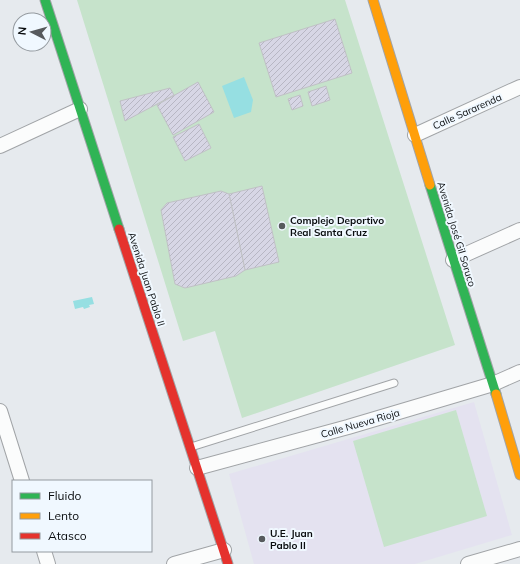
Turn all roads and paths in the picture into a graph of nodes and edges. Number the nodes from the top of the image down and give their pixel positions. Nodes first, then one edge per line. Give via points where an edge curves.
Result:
1 (45, 0) edge
2 (375, 1) edge
3 (520, 87) edge
4 (80, 109) junction
5 (415, 135) junction
6 (0, 146) edge
7 (520, 230) edge
8 (453, 260) junction
9 (520, 372) edge
10 (394, 383) dead end
11 (493, 384) junction
12 (0, 411) edge
13 (190, 447) junction
14 (197, 468) junction
15 (520, 475) edge
16 (22, 480) edge
17 (520, 549) edge
18 (224, 550) junction
19 (44, 552) edge
20 (48, 564) edge
21 (174, 564) edge
22 (228, 564) edge
23 (468, 564) edge

1 - 4 street, Avenida Juan Pablo II
2 - 5 street, Avenida José Gil Soruco
3 - 5 street, Calle Sararenda
4 - 6 street
4 - 13 street, Avenida Juan Pablo II
5 - 8 street, Avenida José Gil Soruco
7 - 8 street
8 - 11 street, Avenida José Gil Soruco
9 - 11 street, Calle Nueva Rioja
10 - 13 lane
11 - 14 street, Calle Nueva Rioja
11 - 15 street, Avenida José Gil Soruco
12 - 16 street
13 - 14 street, Avenida Juan Pablo II
14 - 18 street, Avenida Juan Pablo II
17 - 23 street
18 - 21 street
18 - 22 street, Avenida Juan Pablo II
19 - 20 street

